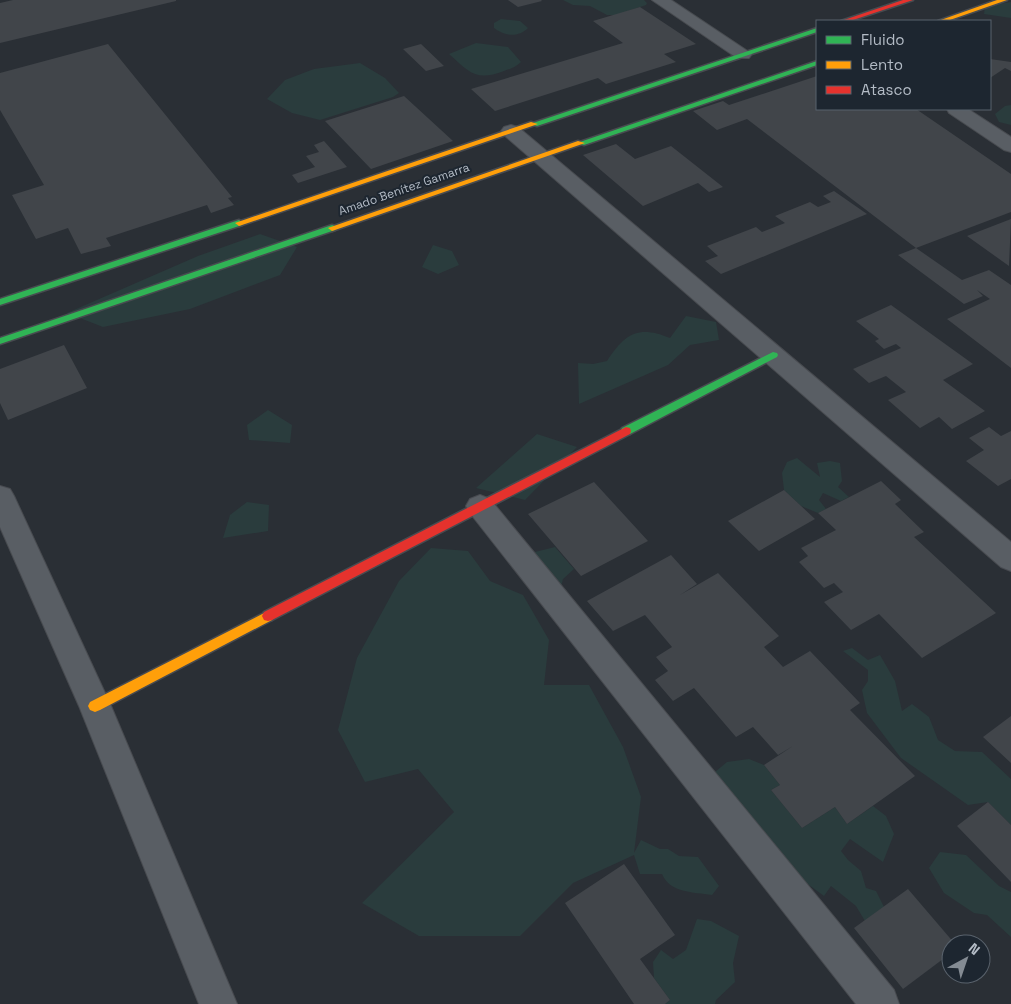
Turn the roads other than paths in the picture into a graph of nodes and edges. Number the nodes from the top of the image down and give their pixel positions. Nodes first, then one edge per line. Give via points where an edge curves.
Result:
1 (660, 0) edge
2 (910, 0) edge
3 (1004, 0) edge
4 (847, 20) edge
5 (944, 20) edge
6 (816, 30) edge
7 (744, 54) junction
8 (816, 63) edge
9 (957, 110) edge
10 (511, 131) junction
11 (1011, 146) edge
12 (541, 157) junction
13 (0, 302) edge
14 (0, 341) edge
15 (773, 355) junction
16 (0, 496) edge
17 (480, 506) junction
18 (1011, 559) edge
19 (95, 706) junction
20 (218, 1004) edge
21 (880, 1004) edge

1 - 7 street
2 - 4 main road
3 - 5 main road
6 - 7 main road, Amado Benítez Gamarra
7 - 10 main road, Amado Benítez Gamarra
8 - 12 main road, Amado Benítez Gamarra
9 - 11 street
10 - 12 street
10 - 13 main road, Amado Benítez Gamarra
12 - 14 main road, Amado Benítez Gamarra
12 - 15 street
15 - 17 main road
15 - 18 street
16 - 19 street
17 - 19 main road
17 - 21 street
19 - 20 street

